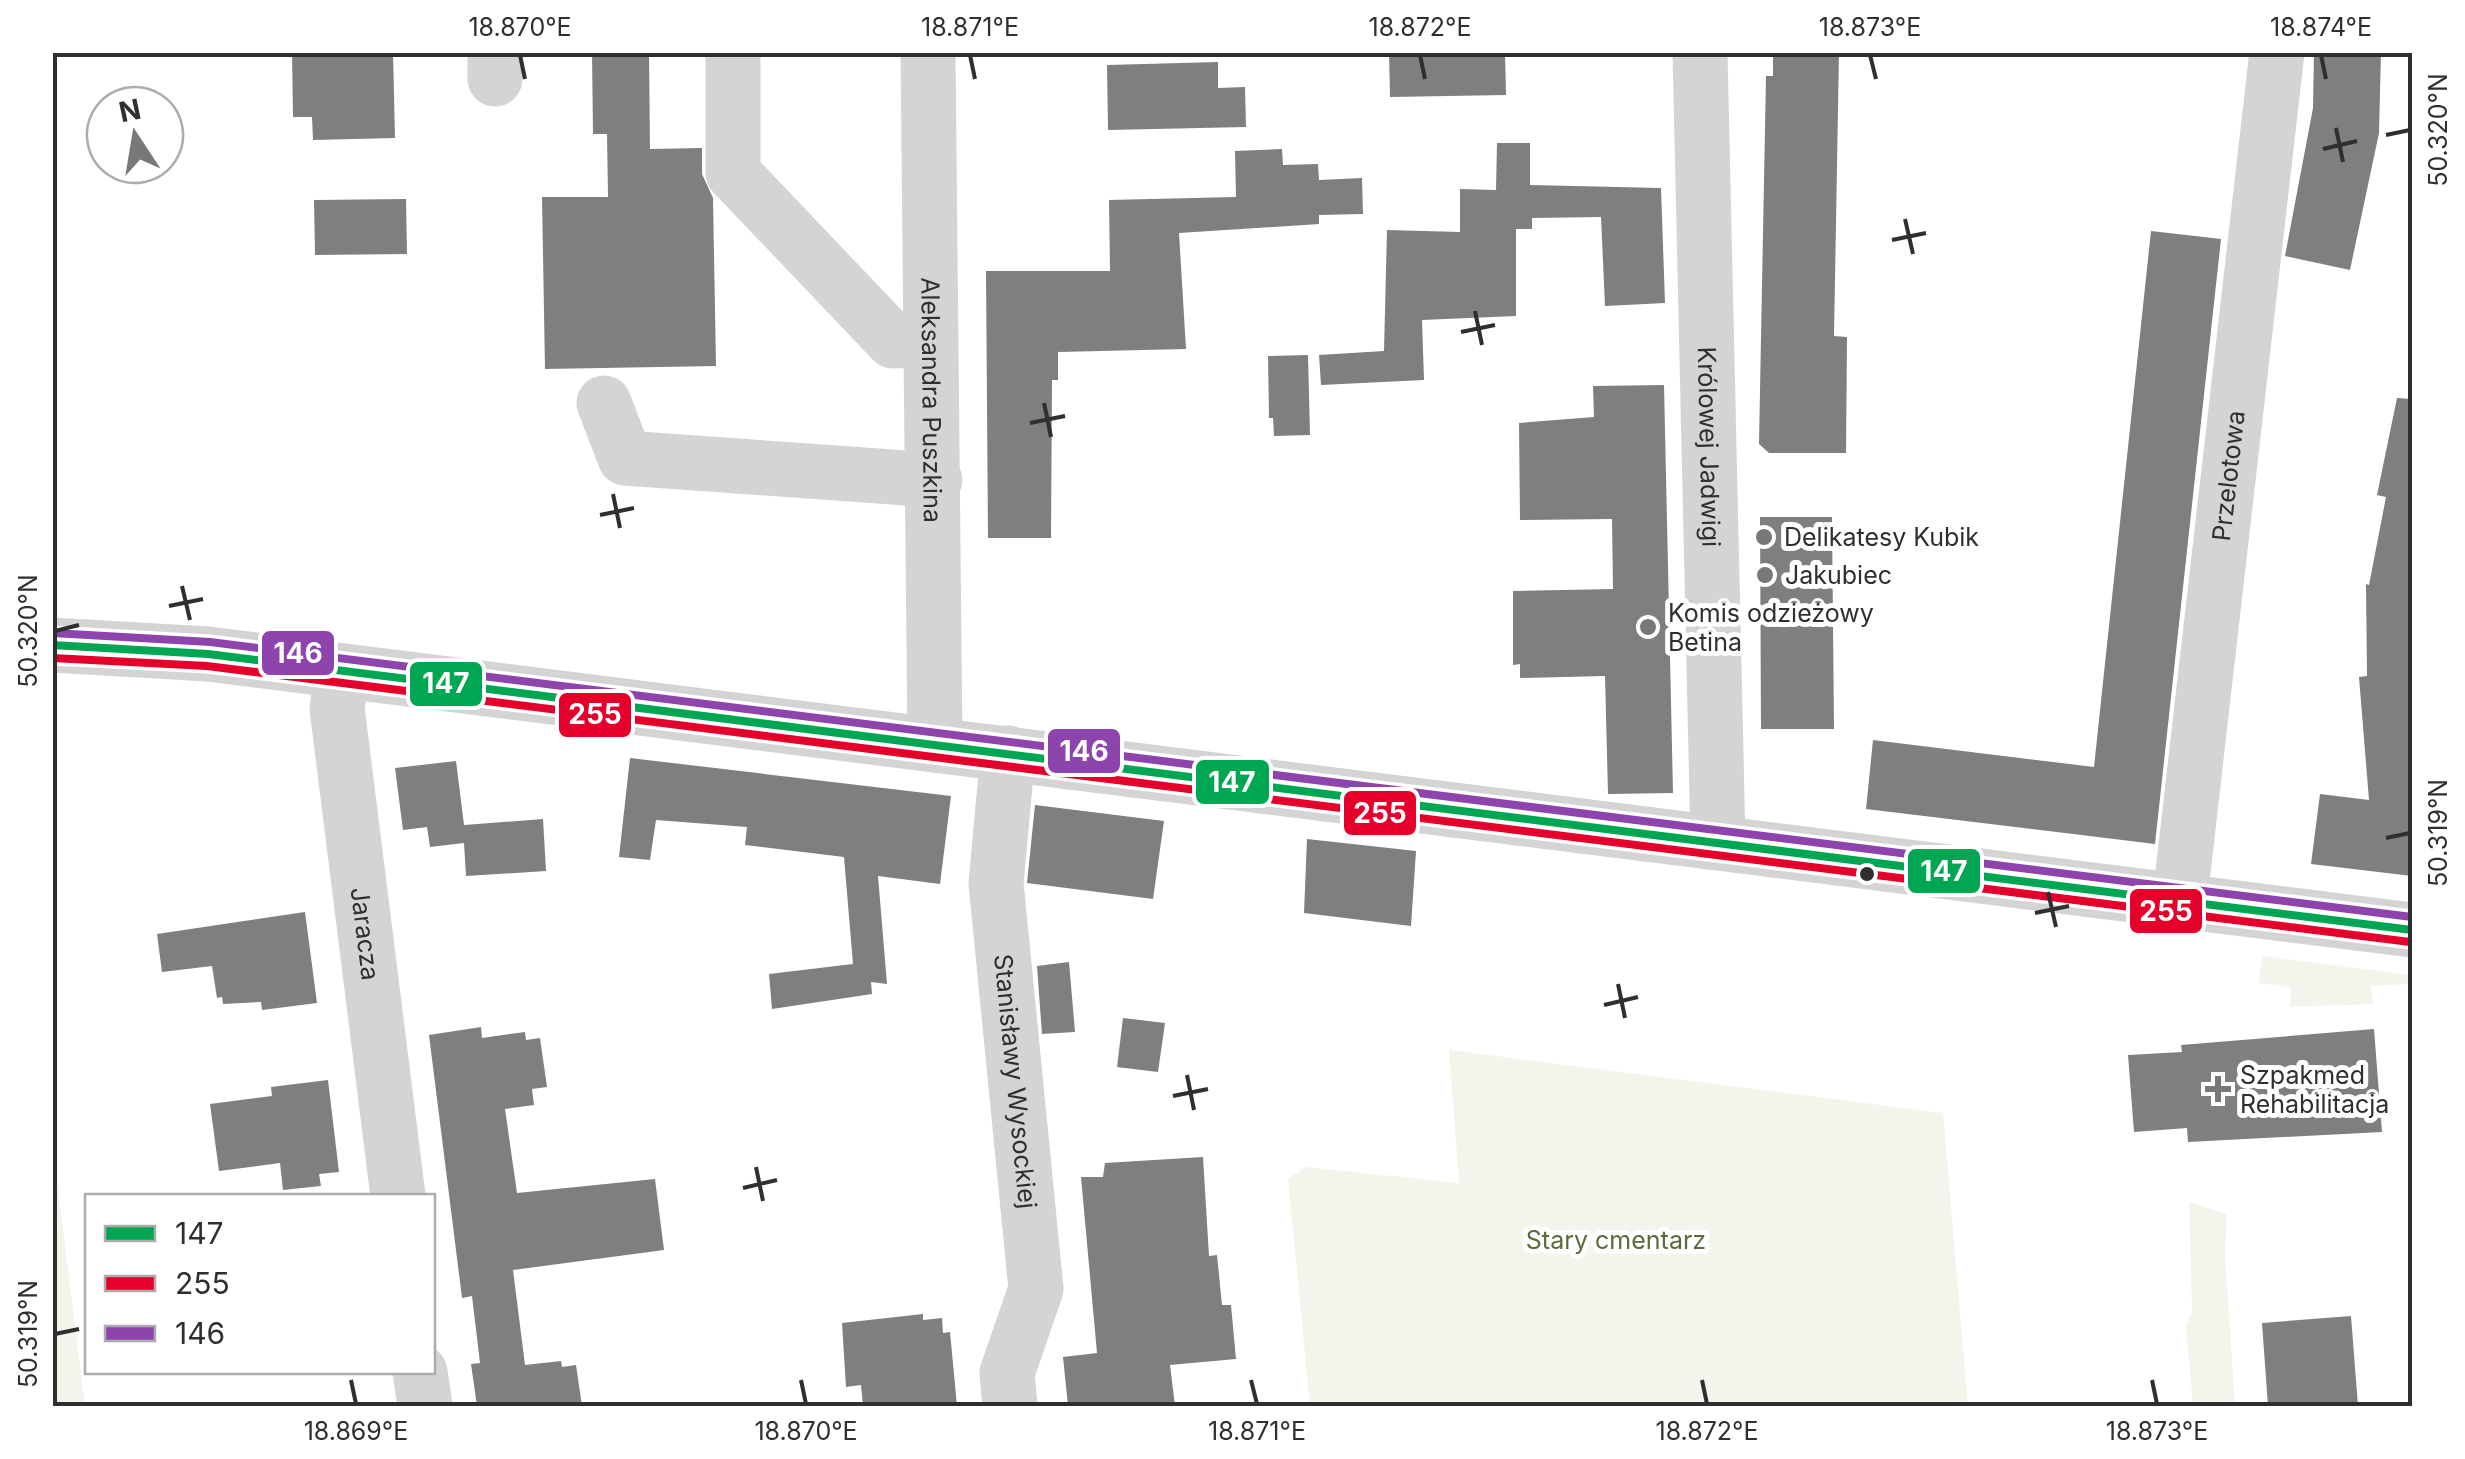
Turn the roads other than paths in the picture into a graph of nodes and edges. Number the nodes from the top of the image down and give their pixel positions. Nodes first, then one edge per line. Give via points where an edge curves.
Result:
1 (732, 52) edge
2 (928, 52) edge
3 (1700, 52) edge
4 (2277, 52) edge
5 (930, 340) junction
6 (604, 403) dead end
7 (935, 480) junction
8 (52, 645) edge
9 (343, 671) junction
10 (935, 745) junction
11 (1008, 753) junction
12 (1718, 842) junction
13 (2180, 898) junction
14 (2412, 930) edge
15 (398, 1194) edge
16 (420, 1374) edge
17 (424, 1406) edge
18 (1010, 1406) edge

1 - 5 street via 734,173 893,342
2 - 5 street, Aleksandra Puszkina
3 - 12 street, Królowej Jadwigi
4 - 13 street, Przelotowa
5 - 7 street, Aleksandra Puszkina
6 - 7 street via 625,458
7 - 10 street, Aleksandra Puszkina
8 - 9 street
9 - 10 street
9 - 15 street, Jaracza via 337,708
10 - 11 street
11 - 12 street
11 - 18 street, Stanisławy Wysockiej via 996,883 1036,1289 1007,1374
12 - 13 street
13 - 14 street
16 - 17 street

